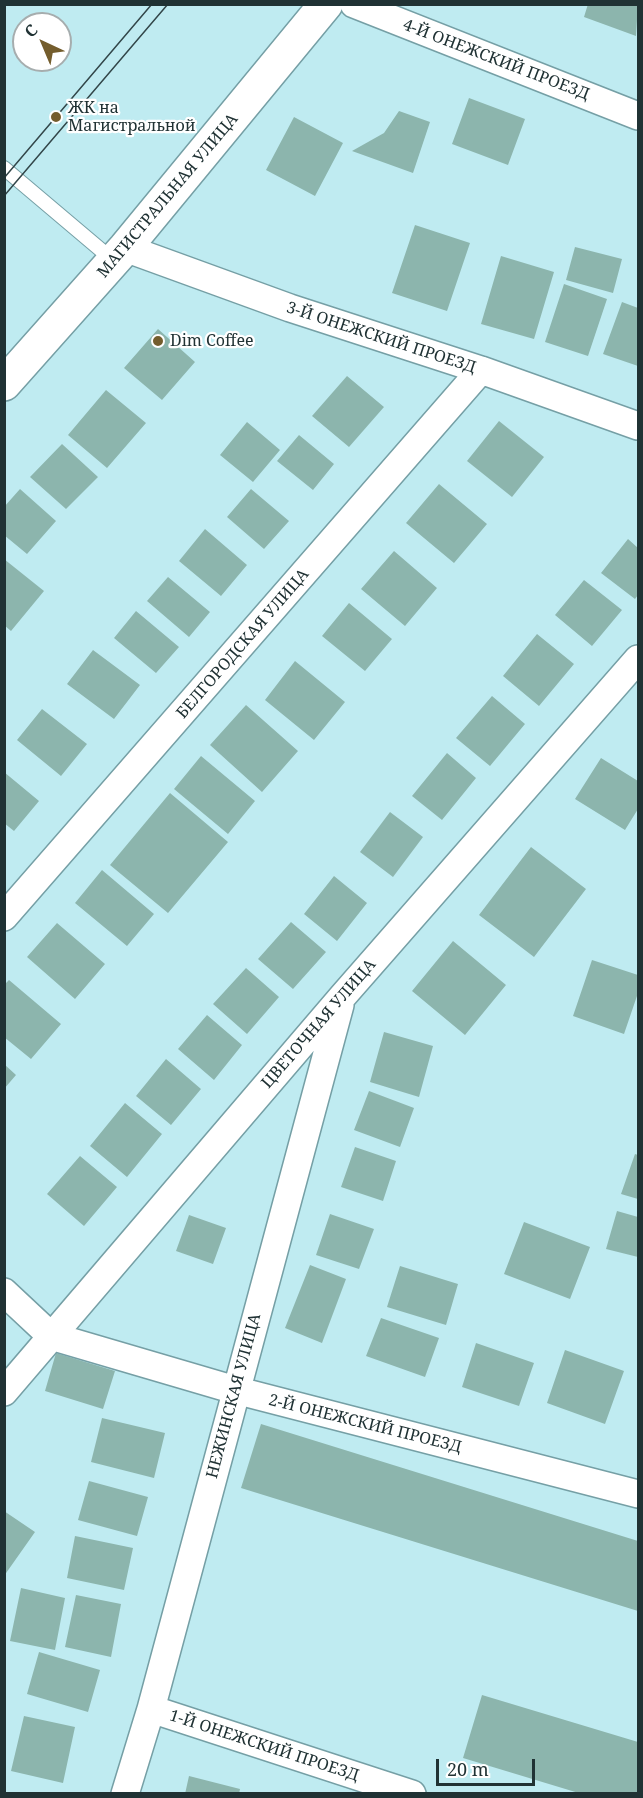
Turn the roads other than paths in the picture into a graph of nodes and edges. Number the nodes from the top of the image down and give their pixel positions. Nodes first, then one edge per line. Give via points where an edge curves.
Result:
1 (326, 4) edge
2 (354, 4) edge
3 (639, 116) edge
4 (4, 168) edge
5 (119, 255) junction
6 (481, 370) junction
7 (4, 384) edge
8 (639, 426) edge
9 (639, 659) edge
10 (4, 917) edge
11 (342, 997) junction
12 (4, 1292) edge
13 (51, 1336) junction
14 (235, 1390) junction
15 (4, 1392) edge
16 (637, 1489) edge
17 (151, 1709) junction
18 (125, 1794) edge
19 (412, 1794) edge

1 - 5 street, МАГИСТРАЛЬНАЯ УЛИЦА
2 - 3 street, 4-Й ОНЕЖСКИЙ ПРОЕЗД
4 - 5 lane
5 - 6 street, 3-Й ОНЕЖСКИЙ ПРОЕЗД
5 - 7 street, МАГИСТРАЛЬНАЯ УЛИЦА
6 - 8 street, 3-Й ОНЕЖСКИЙ ПРОЕЗД
6 - 10 street, БЕЛГОРОДСКАЯ УЛИЦА
9 - 11 street, ЦВЕТОЧНАЯ УЛИЦА
11 - 13 street, ЦВЕТОЧНАЯ УЛИЦА
11 - 14 street, НЕЖИНСКАЯ УЛИЦА
12 - 13 street, 2-Й ОНЕЖСКИЙ ПРОЕЗД
13 - 14 street, 2-Й ОНЕЖСКИЙ ПРОЕЗД
13 - 15 street, ЦВЕТОЧНАЯ УЛИЦА
14 - 16 street, 2-Й ОНЕЖСКИЙ ПРОЕЗД
14 - 17 street, НЕЖИНСКАЯ УЛИЦА
17 - 18 street, НЕЖИНСКАЯ УЛИЦА
17 - 19 street, 1-Й ОНЕЖСКИЙ ПРОЕЗД

